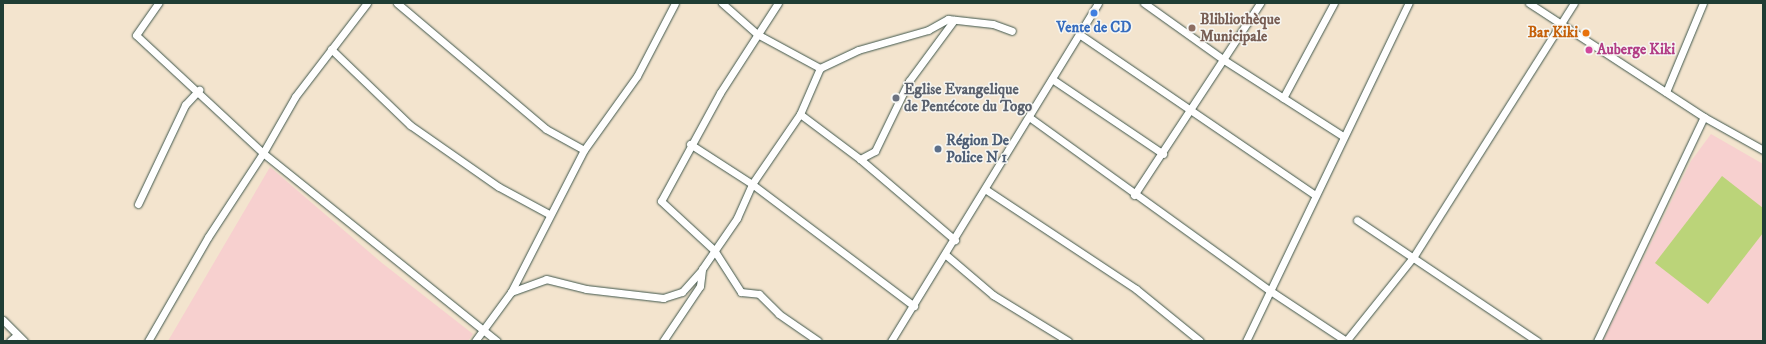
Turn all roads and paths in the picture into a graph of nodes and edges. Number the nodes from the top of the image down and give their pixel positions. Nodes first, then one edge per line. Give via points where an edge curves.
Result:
1 (158, 3) edge
2 (367, 3) edge
3 (397, 3) edge
4 (675, 3) edge
5 (722, 3) edge
6 (778, 3) edge
7 (1098, 3) edge
8 (1144, 3) edge
9 (1260, 3) edge
10 (1334, 3) edge
11 (1409, 3) edge
12 (1529, 3) edge
13 (1574, 3) edge
14 (1703, 3) edge
15 (954, 20) junction
16 (1562, 23) junction
17 (1012, 31) dead end
18 (758, 34) junction
19 (1079, 34) junction
20 (331, 49) junction
21 (1224, 60) junction
22 (820, 68) junction
23 (1052, 79) junction
24 (199, 90) junction
25 (1666, 92) junction
26 (1283, 98) junction
27 (1191, 113) junction
28 (800, 114) junction
29 (1029, 116) junction
30 (1704, 117) junction
31 (1343, 136) junction
32 (690, 144) junction
33 (584, 150) junction
34 (1763, 150) edge
35 (263, 153) junction
36 (1163, 154) junction
37 (860, 159) junction
38 (752, 184) junction
39 (985, 189) junction
40 (1134, 195) junction
41 (1314, 195) junction
42 (138, 204) dead end
43 (549, 214) junction
44 (1357, 220) dead end
45 (955, 240) junction
46 (714, 250) junction
47 (946, 255) junction
48 (1414, 256) junction
49 (702, 269) junction
50 (1270, 290) junction
51 (511, 292) junction
52 (914, 306) junction
53 (3, 320) edge
54 (480, 329) junction
55 (17, 335) junction
56 (10, 341) edge
57 (24, 341) edge
58 (148, 341) edge
59 (475, 341) edge
60 (497, 341) edge
61 (664, 341) edge
62 (818, 341) edge
63 (891, 341) edge
64 (1068, 341) edge
65 (1200, 341) edge
66 (1246, 341) edge
67 (1346, 341) edge
68 (1537, 341) edge
69 (1597, 341) edge

1 - 24 street via 136,35 152,54
2 - 20 street
3 - 33 street via 546,129
4 - 33 street via 637,76
5 - 18 street
6 - 18 street
7 - 19 street
8 - 21 street
9 - 21 street
10 - 26 street
11 - 31 street
12 - 16 street
13 - 16 street
14 - 25 street
15 - 17 street via 993,24
15 - 22 street via 858,50
15 - 37 street via 909,81 875,151
16 - 25 street
16 - 48 street
18 - 22 street
18 - 32 street
19 - 23 street
19 - 27 street
20 - 35 street via 295,98
20 - 43 street via 410,125 499,187
21 - 26 street
21 - 27 street
22 - 28 street
23 - 29 street
23 - 36 street
24 - 35 street
24 - 42 street via 185,105
25 - 30 street
26 - 31 street
27 - 36 street
27 - 41 street
28 - 37 street
28 - 38 street
29 - 39 street
29 - 40 street
30 - 34 street
30 - 69 street
31 - 41 street
32 - 38 street
32 - 46 street via 661,201
33 - 43 street
35 - 54 street
35 - 58 street via 208,237
36 - 40 street
37 - 45 street
38 - 46 street via 736,218
38 - 52 street
39 - 45 street
39 - 65 street via 1136,288
40 - 50 street
41 - 50 street
43 - 51 street
44 - 48 street
45 - 47 street
46 - 49 street
46 - 62 street via 741,292 759,294 779,314
47 - 52 street
47 - 64 street via 993,295
48 - 67 street
48 - 68 street
49 - 51 street via 687,288 675,296 663,298 586,289 546,280
49 - 61 street via 700,286
50 - 66 street
50 - 67 street
51 - 54 street
52 - 63 street
53 - 55 street
54 - 59 street
54 - 60 street
55 - 56 street
55 - 57 street

